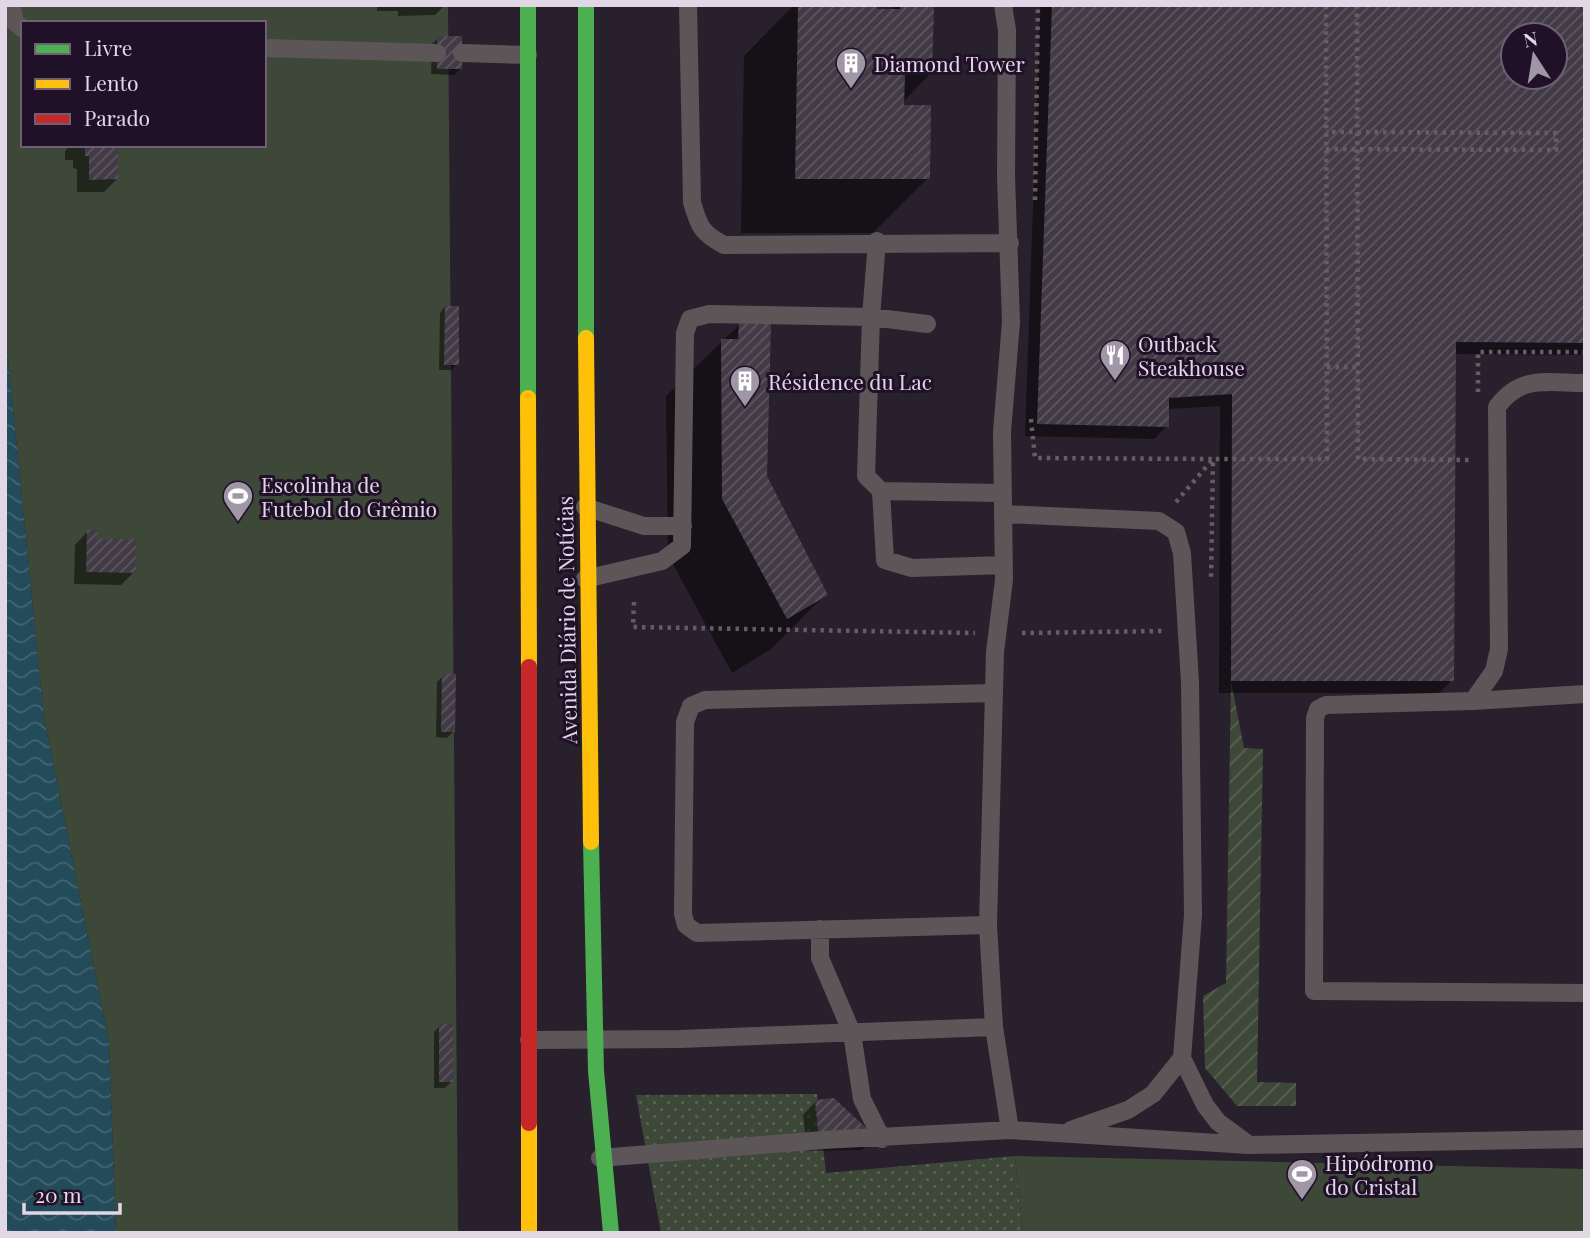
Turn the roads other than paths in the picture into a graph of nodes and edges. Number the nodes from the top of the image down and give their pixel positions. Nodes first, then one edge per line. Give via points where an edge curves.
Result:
1 (11, 5) edge
2 (528, 5) edge
3 (586, 5) edge
4 (688, 5) edge
5 (1003, 5) edge
6 (21, 27) edge
7 (266, 48) edge
8 (437, 53) dead end
9 (462, 53) dead end
10 (528, 55) junction
11 (877, 242) junction
12 (1010, 243) junction
13 (871, 317) junction
14 (927, 324) dead end
15 (1585, 383) edge
16 (881, 491) junction
17 (1001, 493) junction
18 (585, 507) junction
19 (1003, 514) junction
20 (682, 526) junction
21 (1004, 572) junction
22 (585, 579) junction
23 (994, 693) junction
24 (1585, 694) edge
25 (1472, 701) junction
26 (988, 925) junction
27 (820, 929) junction
28 (1585, 993) edge
29 (993, 1027) junction
30 (852, 1033) junction
31 (529, 1040) junction
32 (595, 1041) junction
33 (1182, 1058) junction
34 (1010, 1130) junction
35 (1062, 1133) junction
36 (881, 1139) junction
37 (1585, 1139) edge
38 (1249, 1144) junction
39 (600, 1158) junction
40 (529, 1233) edge
41 (611, 1233) edge

1 - 6 lane
2 - 10 main road, Avenida Diário de Notícias
3 - 18 main road, Avenida Diário de Notícias
4 - 11 lane via 692,202 707,236 724,245
5 - 12 lane
7 - 8 lane
9 - 10 lane
10 - 31 main road, Avenida Diário de Notícias
11 - 12 lane
11 - 13 lane
12 - 17 lane via 1011,322
13 - 14 lane
13 - 16 lane via 866,476
13 - 20 lane via 709,314 690,319 685,333
15 - 25 lane via 1527,383 1509,390 1497,407 1499,649 1494,671
16 - 17 lane
16 - 21 lane via 885,560 912,568
17 - 19 lane
18 - 20 lane via 644,526
18 - 22 main road, Avenida Diário de Notícias
19 - 21 lane
19 - 33 lane via 1159,521 1176,532 1182,553 1190,682 1193,915
20 - 22 lane via 682,546 662,561
21 - 23 lane
22 - 32 main road, Avenida Diário de Notícias
23 - 26 lane
23 - 27 lane via 705,700 691,706 685,722 685,925 697,933
24 - 25 lane
25 - 28 lane via 1326,705 1318,709 1314,991
26 - 27 lane
26 - 29 lane
27 - 30 lane via 820,958
29 - 30 lane
29 - 34 lane
30 - 32 lane
30 - 36 lane via 862,1099
31 - 32 lane
31 - 40 main road, Avenida Diário de Notícias
32 - 39 main road, Avenida Diário de Notícias
33 - 35 lane via 1153,1094 1128,1110
33 - 38 lane via 1218,1122
34 - 35 lane
34 - 36 lane
35 - 38 lane
36 - 39 lane
37 - 38 lane
39 - 41 main road, Avenida Diário de Notícias

